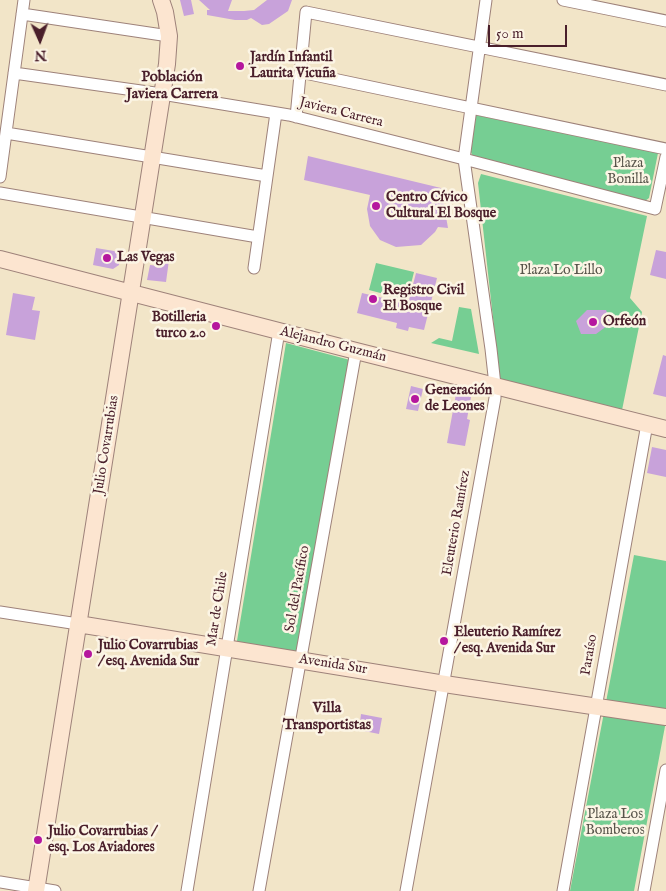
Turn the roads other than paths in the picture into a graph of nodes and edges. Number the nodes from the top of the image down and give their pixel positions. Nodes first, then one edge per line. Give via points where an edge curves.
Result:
1 (24, 0) edge
2 (161, 0) edge
3 (486, 0) edge
4 (563, 0) edge
5 (22, 14) junction
6 (666, 21) edge
7 (169, 36) junction
8 (479, 47) junction
9 (300, 72) junction
10 (14, 73) junction
11 (666, 85) edge
12 (162, 94) junction
13 (471, 108) junction
14 (276, 113) junction
15 (296, 117) junction
16 (6, 133) junction
17 (666, 149) edge
18 (666, 156) edge
19 (152, 157) junction
20 (464, 159) junction
21 (267, 176) junction
22 (0, 177) edge
23 (0, 193) edge
24 (143, 217) junction
25 (258, 237) junction
26 (1, 263) edge
27 (254, 268) dead end
28 (132, 292) junction
29 (279, 331) junction
30 (356, 351) junction
31 (495, 385) junction
32 (647, 424) junction
33 (666, 429) edge
34 (0, 612) edge
35 (78, 624) junction
36 (227, 648) junction
37 (301, 660) junction
38 (443, 683) junction
39 (596, 707) junction
40 (666, 717) edge
41 (666, 770) edge
42 (0, 882) edge
43 (36, 890) edge
44 (55, 891) edge
45 (187, 891) edge
46 (259, 891) edge
47 (406, 891) edge
48 (563, 891) edge
49 (644, 891) edge

1 - 5 street
2 - 7 street, Julio Covarrubias
3 - 8 street, Eleuterio Ramírez
4 - 6 street
5 - 7 street
5 - 10 street
7 - 12 street, Julio Covarrubias
8 - 9 street via 306,12
8 - 11 street
8 - 13 street, Eleuterio Ramírez
9 - 13 street
9 - 15 street
10 - 12 street, Javiera Carrera
10 - 16 street
12 - 14 street, Javiera Carrera
12 - 19 street, Julio Covarrubias
13 - 17 street
13 - 20 street, Eleuterio Ramírez
14 - 15 street, Javiera Carrera
14 - 21 street
15 - 20 street, Javiera Carrera
16 - 19 street
16 - 22 street
18 - 20 street, Javiera Carrera via 655,209
19 - 21 street
19 - 24 street, Julio Covarrubias
20 - 31 street, Eleuterio Ramírez
21 - 25 street
23 - 24 street
24 - 25 street
24 - 28 street, Julio Covarrubias
25 - 27 street
26 - 28 street, Alejandro Guzmán
28 - 29 street, Alejandro Guzmán
28 - 35 street, Julio Covarrubias
29 - 30 street, Alejandro Guzmán
29 - 36 street, Mar de Chile
30 - 31 street, Alejandro Guzmán
30 - 37 street, Sol del Pacífico
31 - 32 street, Alejandro Guzmán
31 - 38 street, Eleuterio Ramírez
32 - 33 street, Alejandro Guzmán
32 - 39 street, Paraíso
34 - 35 street, Avenida Sur
35 - 36 street, Avenida Sur
35 - 43 street, Julio Covarrubias
36 - 37 street, Avenida Sur
36 - 45 street, Mar de Chile
37 - 38 street, Avenida Sur
37 - 46 street, Sol del Pacífico
38 - 39 street, Avenida Sur
38 - 47 street, Eleuterio Ramírez
39 - 40 street, Avenida Sur
39 - 48 street, Paraíso
41 - 49 street
42 - 43 street
43 - 44 street

